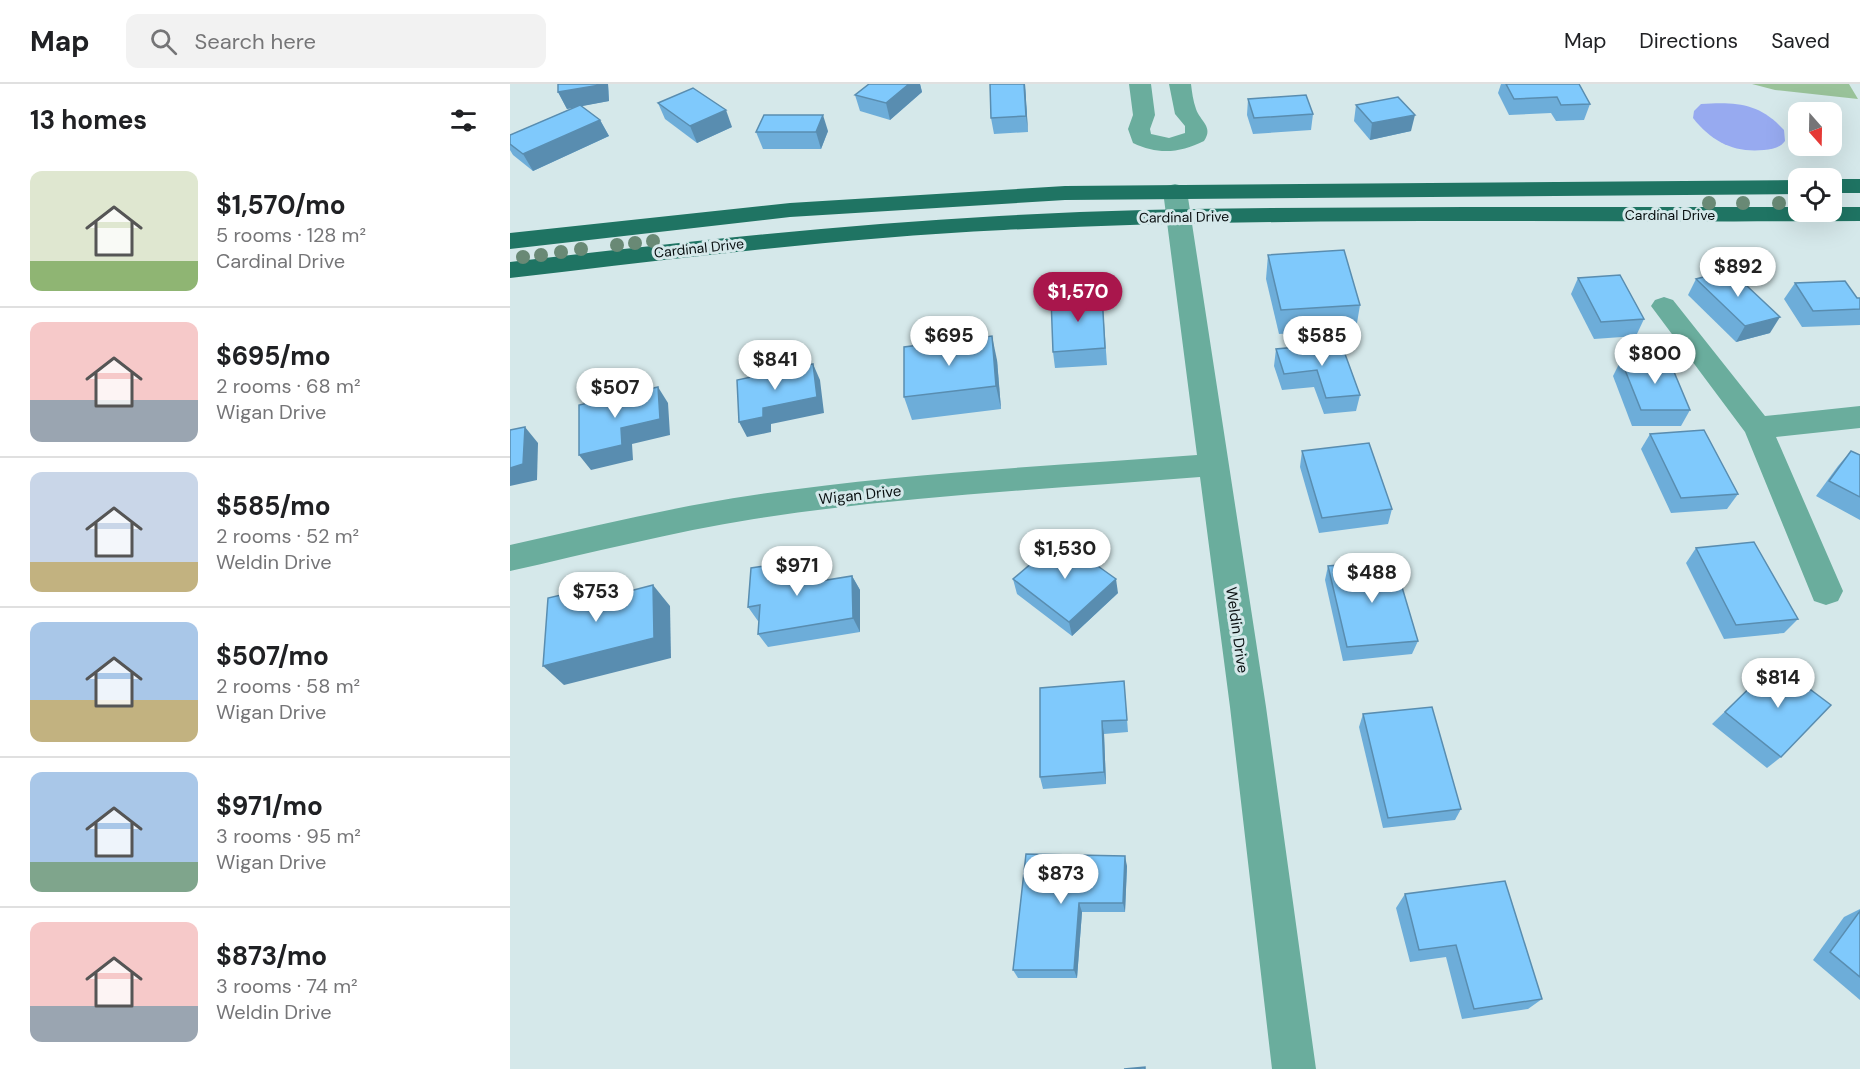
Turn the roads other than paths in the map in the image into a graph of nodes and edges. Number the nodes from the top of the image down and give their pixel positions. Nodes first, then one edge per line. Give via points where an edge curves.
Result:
1 (1140, 84) edge
2 (1180, 84) edge
3 (1842, 186) edge
4 (1860, 186) edge
5 (1788, 187) edge
6 (1177, 204) junction
7 (1860, 214) edge
8 (510, 241) edge
9 (510, 270) edge
10 (1664, 306) dead end
11 (1860, 417) edge
12 (1758, 428) junction
13 (1214, 465) junction
14 (510, 558) edge
15 (1826, 591) dead end
16 (1294, 1069) edge

1 - 2 street via 1144,115 1139,129 1141,138 1167,146 1196,136 1196,125 1186,114
3 - 4 main road
5 - 6 main road, Cardinal Drive
6 - 7 main road, Cardinal Drive
6 - 8 main road, Cardinal Drive via 956,198 790,210
6 - 9 main road, Cardinal Drive via 798,238
6 - 13 street, Weldin Drive
10 - 12 street
11 - 12 street
12 - 15 street
13 - 14 street, Wigan Drive via 776,504 661,524
13 - 16 street, Weldin Drive

